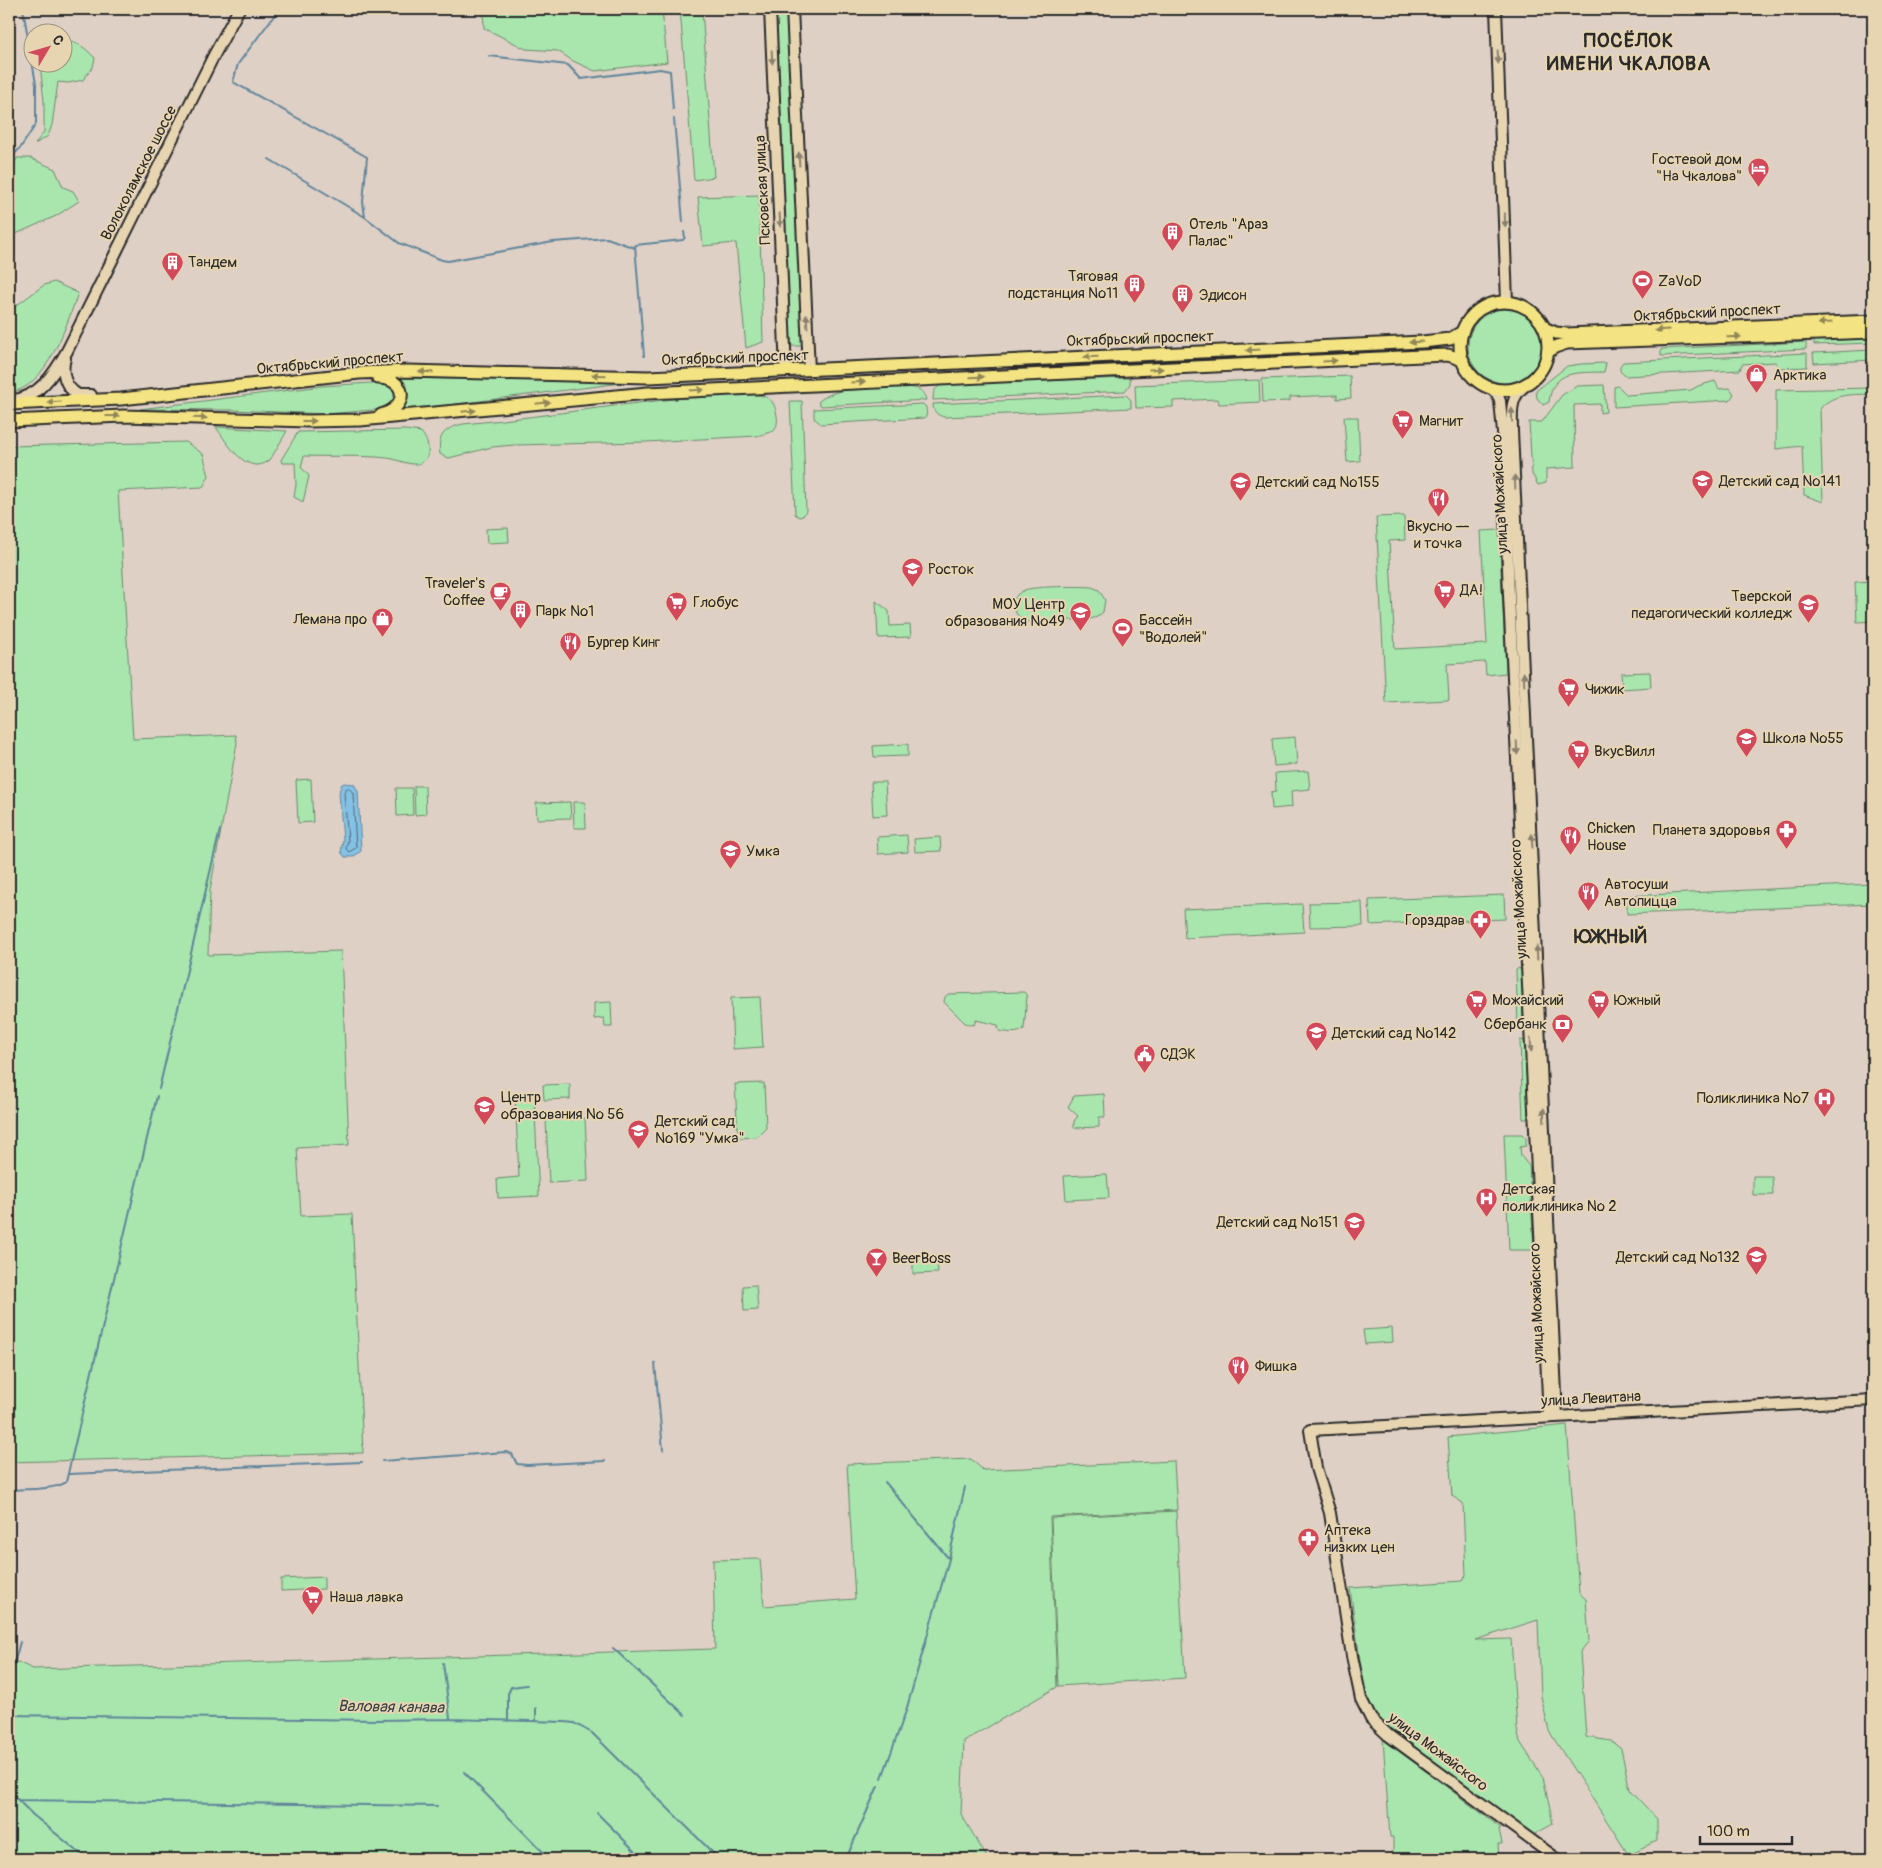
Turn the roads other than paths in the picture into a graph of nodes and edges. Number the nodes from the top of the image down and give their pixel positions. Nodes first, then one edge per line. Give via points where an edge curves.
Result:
1 (239, 9) edge
2 (770, 9) edge
3 (792, 9) edge
4 (1496, 9) edge
5 (1507, 302) junction
6 (1873, 321) edge
7 (1544, 328) junction
8 (1462, 332) junction
9 (1873, 332) edge
10 (67, 351) junction
11 (1548, 352) junction
12 (1463, 360) junction
13 (809, 370) junction
14 (786, 371) junction
15 (339, 375) junction
16 (1526, 385) junction
17 (1491, 388) junction
18 (121, 399) junction
19 (9, 401) edge
20 (9, 404) edge
21 (360, 420) junction
22 (9, 421) edge
23 (1547, 1365) junction
24 (1873, 1400) edge
25 (1553, 1416) junction
26 (1530, 1418) junction
27 (1310, 1430) joint
28 (1557, 1859) edge

1 - 10 main road, Волоколамское шоссе
2 -> 14 main road, Псковская улица
13 -> 3 main road
4 -> 5 main road
5 - 7 main road via 1531,311
5 - 8 main road via 1482,308 1471,317
6 -> 7 main road, Октябрьский проспект via 1567,334
7 - 11 main road
8 - 12 main road
8 -> 13 main road, Октябрьский проспект via 1450,339 1422,342
11 -> 9 main road, Октябрьский проспект via 1567,343
10 - 18 main road, Волоколамское шоссе via 63,373 72,391 80,396 112,394
10 - 19 main road, Волоколамское шоссе via 44,384 29,395
11 - 16 main road via 1539,373
12 - 17 main road via 1469,372
21 -> 12 main road, Октябрьский проспект via 648,393 1431,356 1452,356
13 - 14 main road, Октябрьский проспект
14 -> 15 main road, Октябрьский проспект via 648,377 407,371
15 - 18 main road, Октябрьский проспект
15 - 21 main road via 386,378 398,386 401,398 396,408
16 - 17 main road via 1509,389
25 -> 16 main road, улица Можайского via 1512,431 1513,400
17 -> 23 main road, улица Можайского via 1500,401 1503,432
18 -> 20 main road, Октябрьский проспект
22 -> 21 main road, Октябрьский проспект via 113,416
23 - 25 main road, улица Можайского
23 - 26 main road, улица Можайского via 1542,1403
24 - 25 main road, улица Левитана
25 - 26 main road, улица Левитана
26 - 27 main road, улица Левитана
27 - 28 main road, улица Можайского via 1316,1468 1330,1513 1352,1656 1366,1711 1388,1735

